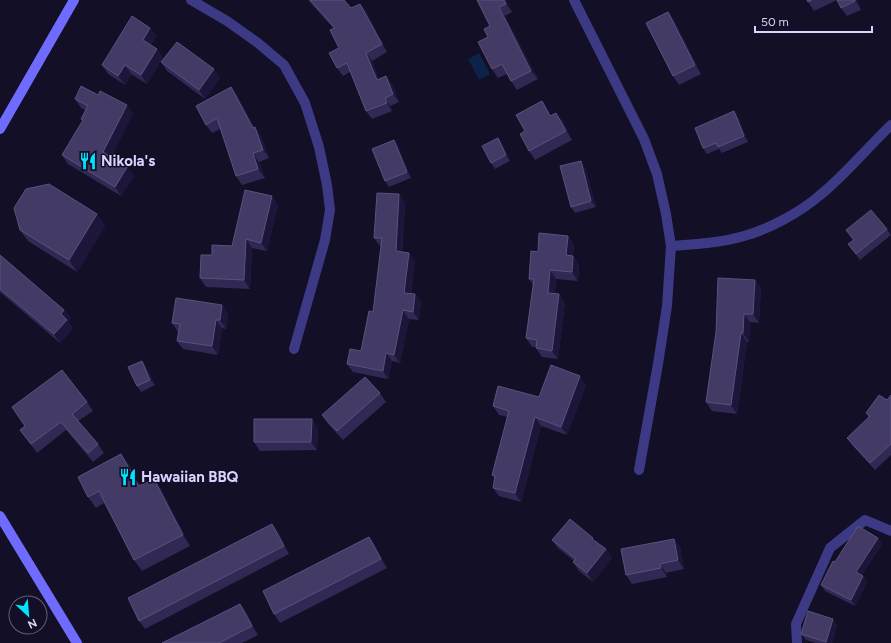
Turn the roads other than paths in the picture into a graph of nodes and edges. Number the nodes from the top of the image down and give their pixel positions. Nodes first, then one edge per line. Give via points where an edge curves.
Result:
1 (74, 0) edge
2 (191, 0) edge
3 (574, 0) edge
4 (891, 125) edge
5 (0, 129) edge
6 (671, 246) junction
7 (294, 349) dead end
8 (639, 470) dead end
9 (0, 516) edge
10 (891, 531) edge
11 (77, 643) edge
12 (797, 643) edge

1 - 5 main road
2 - 7 street via 258,43 284,65 305,103 319,147 330,210 325,240
3 - 6 street via 644,139 657,174
4 - 6 street via 819,197 771,226 744,236 716,242
6 - 8 street via 667,306
9 - 11 main road
10 - 12 street via 865,520 830,548 796,624

